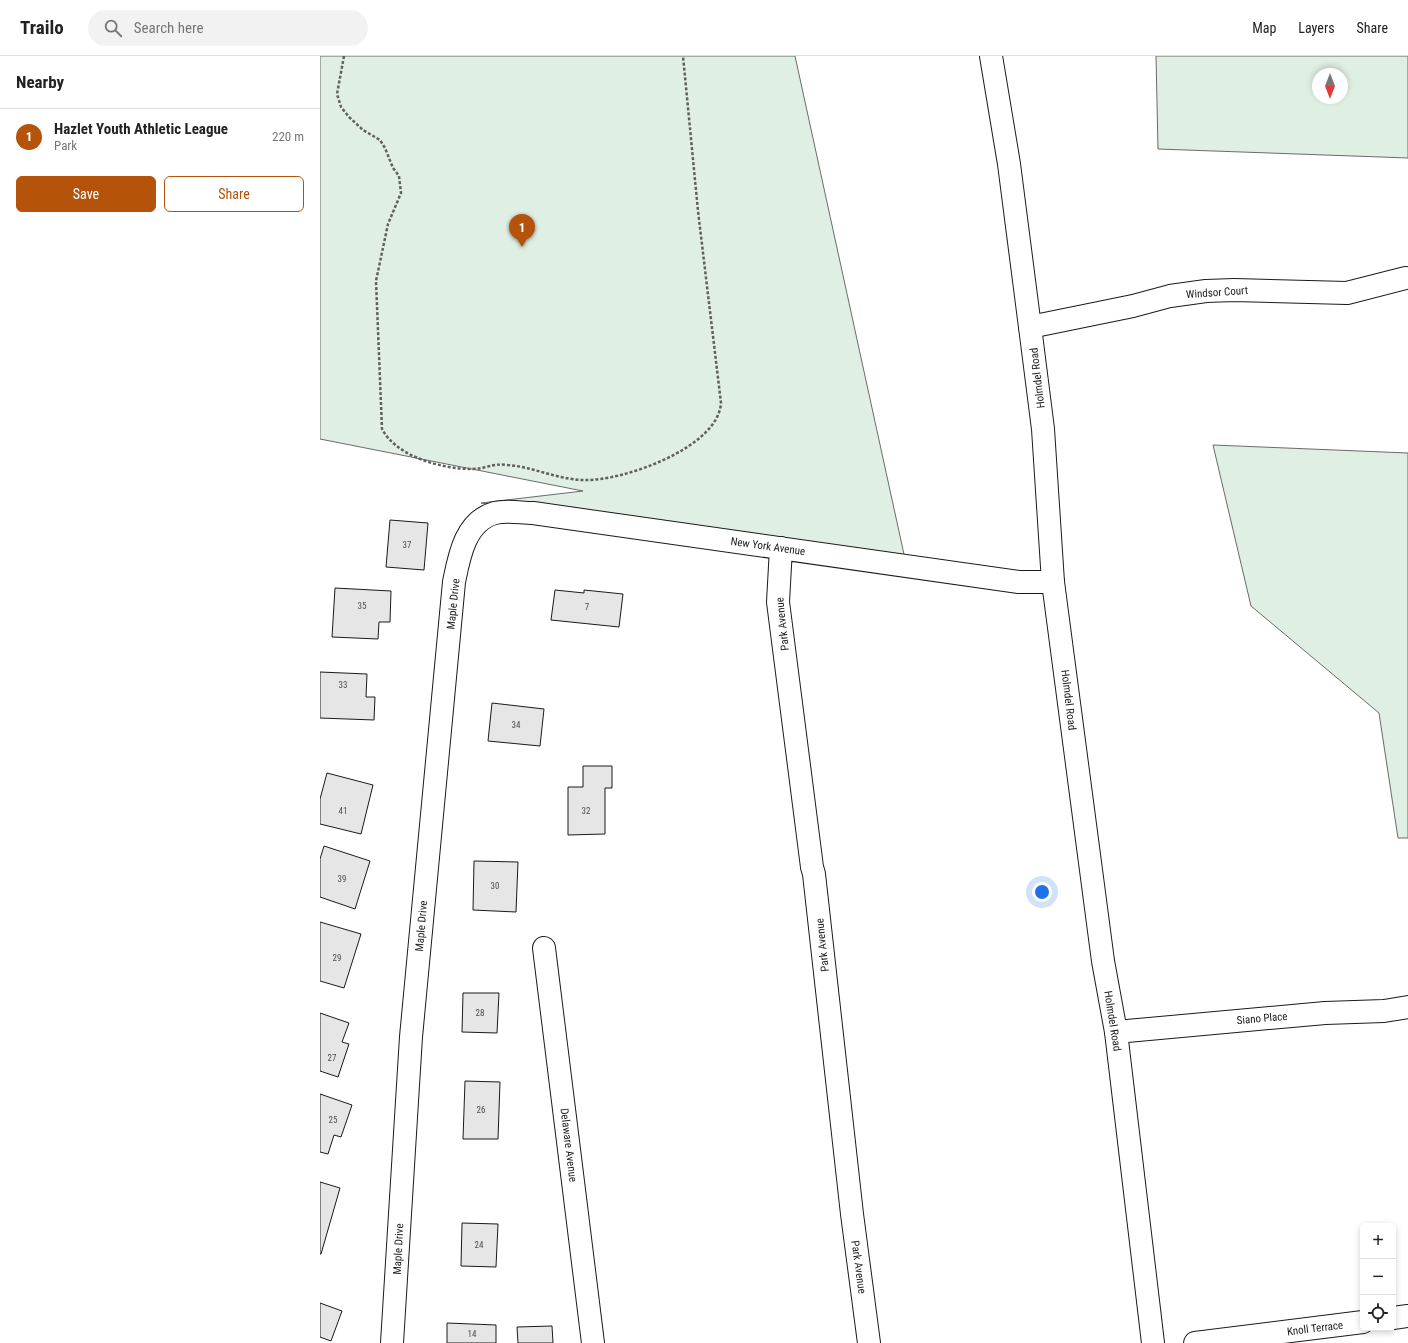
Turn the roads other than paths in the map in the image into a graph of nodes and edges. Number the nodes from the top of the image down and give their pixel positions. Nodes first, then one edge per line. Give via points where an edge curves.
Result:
1 (991, 56) edge
2 (1406, 278) dead end
3 (1030, 327) junction
4 (483, 518) joint
5 (781, 548) junction
6 (1053, 582) junction
7 (544, 948) dead end
8 (1408, 1007) edge
9 (1116, 1032) junction
10 (1408, 1316) edge
11 (1396, 1318) edge
12 (1360, 1322) edge
13 (392, 1343) edge
14 (593, 1343) edge
15 (869, 1343) edge
16 (1153, 1343) edge
17 (1195, 1343) edge

1 - 3 street, Holmdel Road via 1010,164
2 - 3 street, Windsor Court via 1347,293 1206,291 1170,296
3 - 6 street, Holmdel Road via 1043,429
4 - 5 street, New York Avenue via 495,513 533,513
4 - 13 street, Maple Drive via 471,532 460,552 454,582 411,1037
5 - 6 street, New York Avenue via 1019,582
5 - 15 street, Park Avenue via 778,602 814,874
6 - 9 street, Holmdel Road via 1103,961
7 - 14 street, Delaware Avenue
8 - 9 street, Siano Place
9 - 16 street, Holmdel Road
10 - 11 street
12 - 17 street, Knoll Terrace

